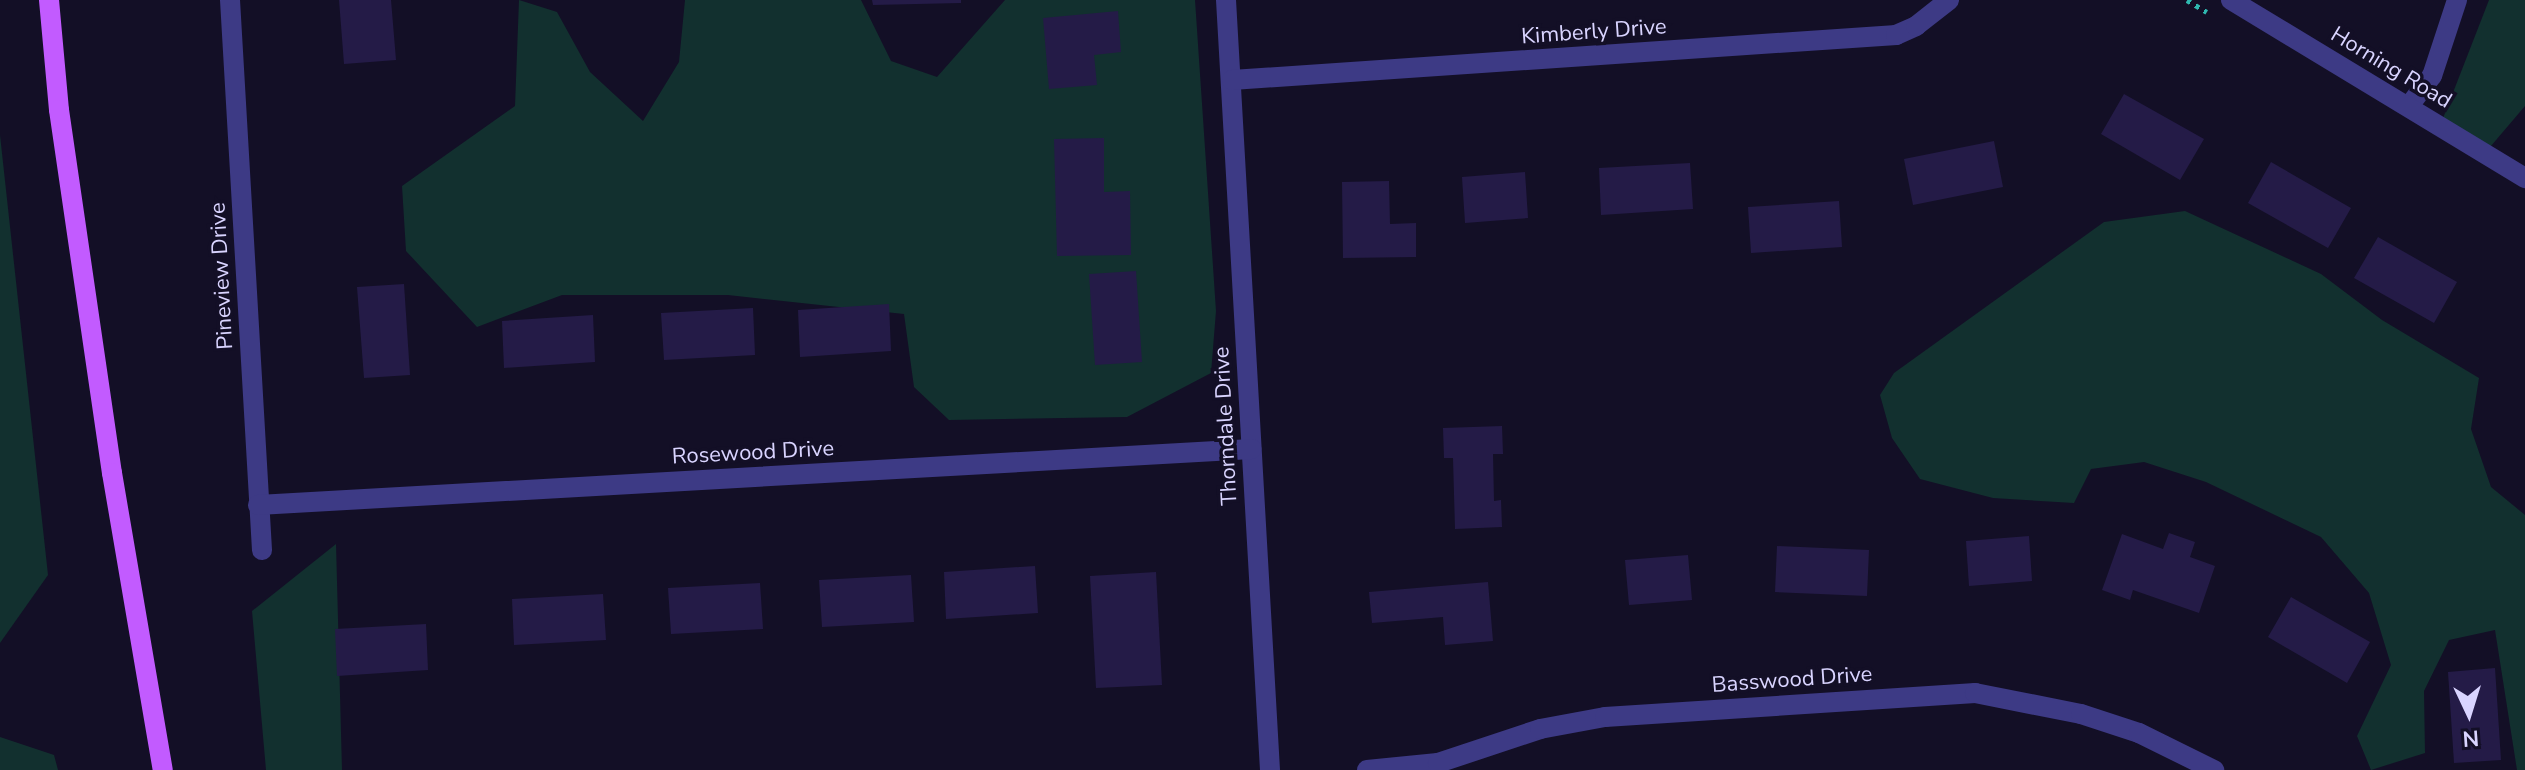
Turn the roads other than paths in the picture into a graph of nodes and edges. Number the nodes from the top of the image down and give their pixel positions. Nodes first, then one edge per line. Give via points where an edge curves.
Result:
1 (49, 0) edge
2 (230, 0) edge
3 (1226, 0) edge
4 (1949, 0) edge
5 (2231, 0) edge
6 (2457, 0) edge
7 (1232, 80) junction
8 (2409, 106) junction
9 (2525, 178) edge
10 (1251, 449) junction
11 (258, 505) junction
12 (262, 550) dead end
13 (163, 770) edge
14 (1270, 770) edge
15 (1367, 770) edge
16 (2214, 770) edge

1 - 13 main road via 59,110 110,457
2 - 11 street, Pineview Drive
3 - 7 street, Thorndale Drive
4 - 7 street, Kimberly Drive via 1896,35
5 - 8 street, Horning Road
6 - 8 street via 2432,76
7 - 10 street, Thorndale Drive
8 - 9 street, Horning Road
10 - 11 street, Rosewood Drive
10 - 14 street, Thorndale Drive
11 - 12 street, Pineview Drive
15 - 16 street, Basswood Drive via 1438,763 1540,729 1605,717 1975,693 2081,714 2139,733

